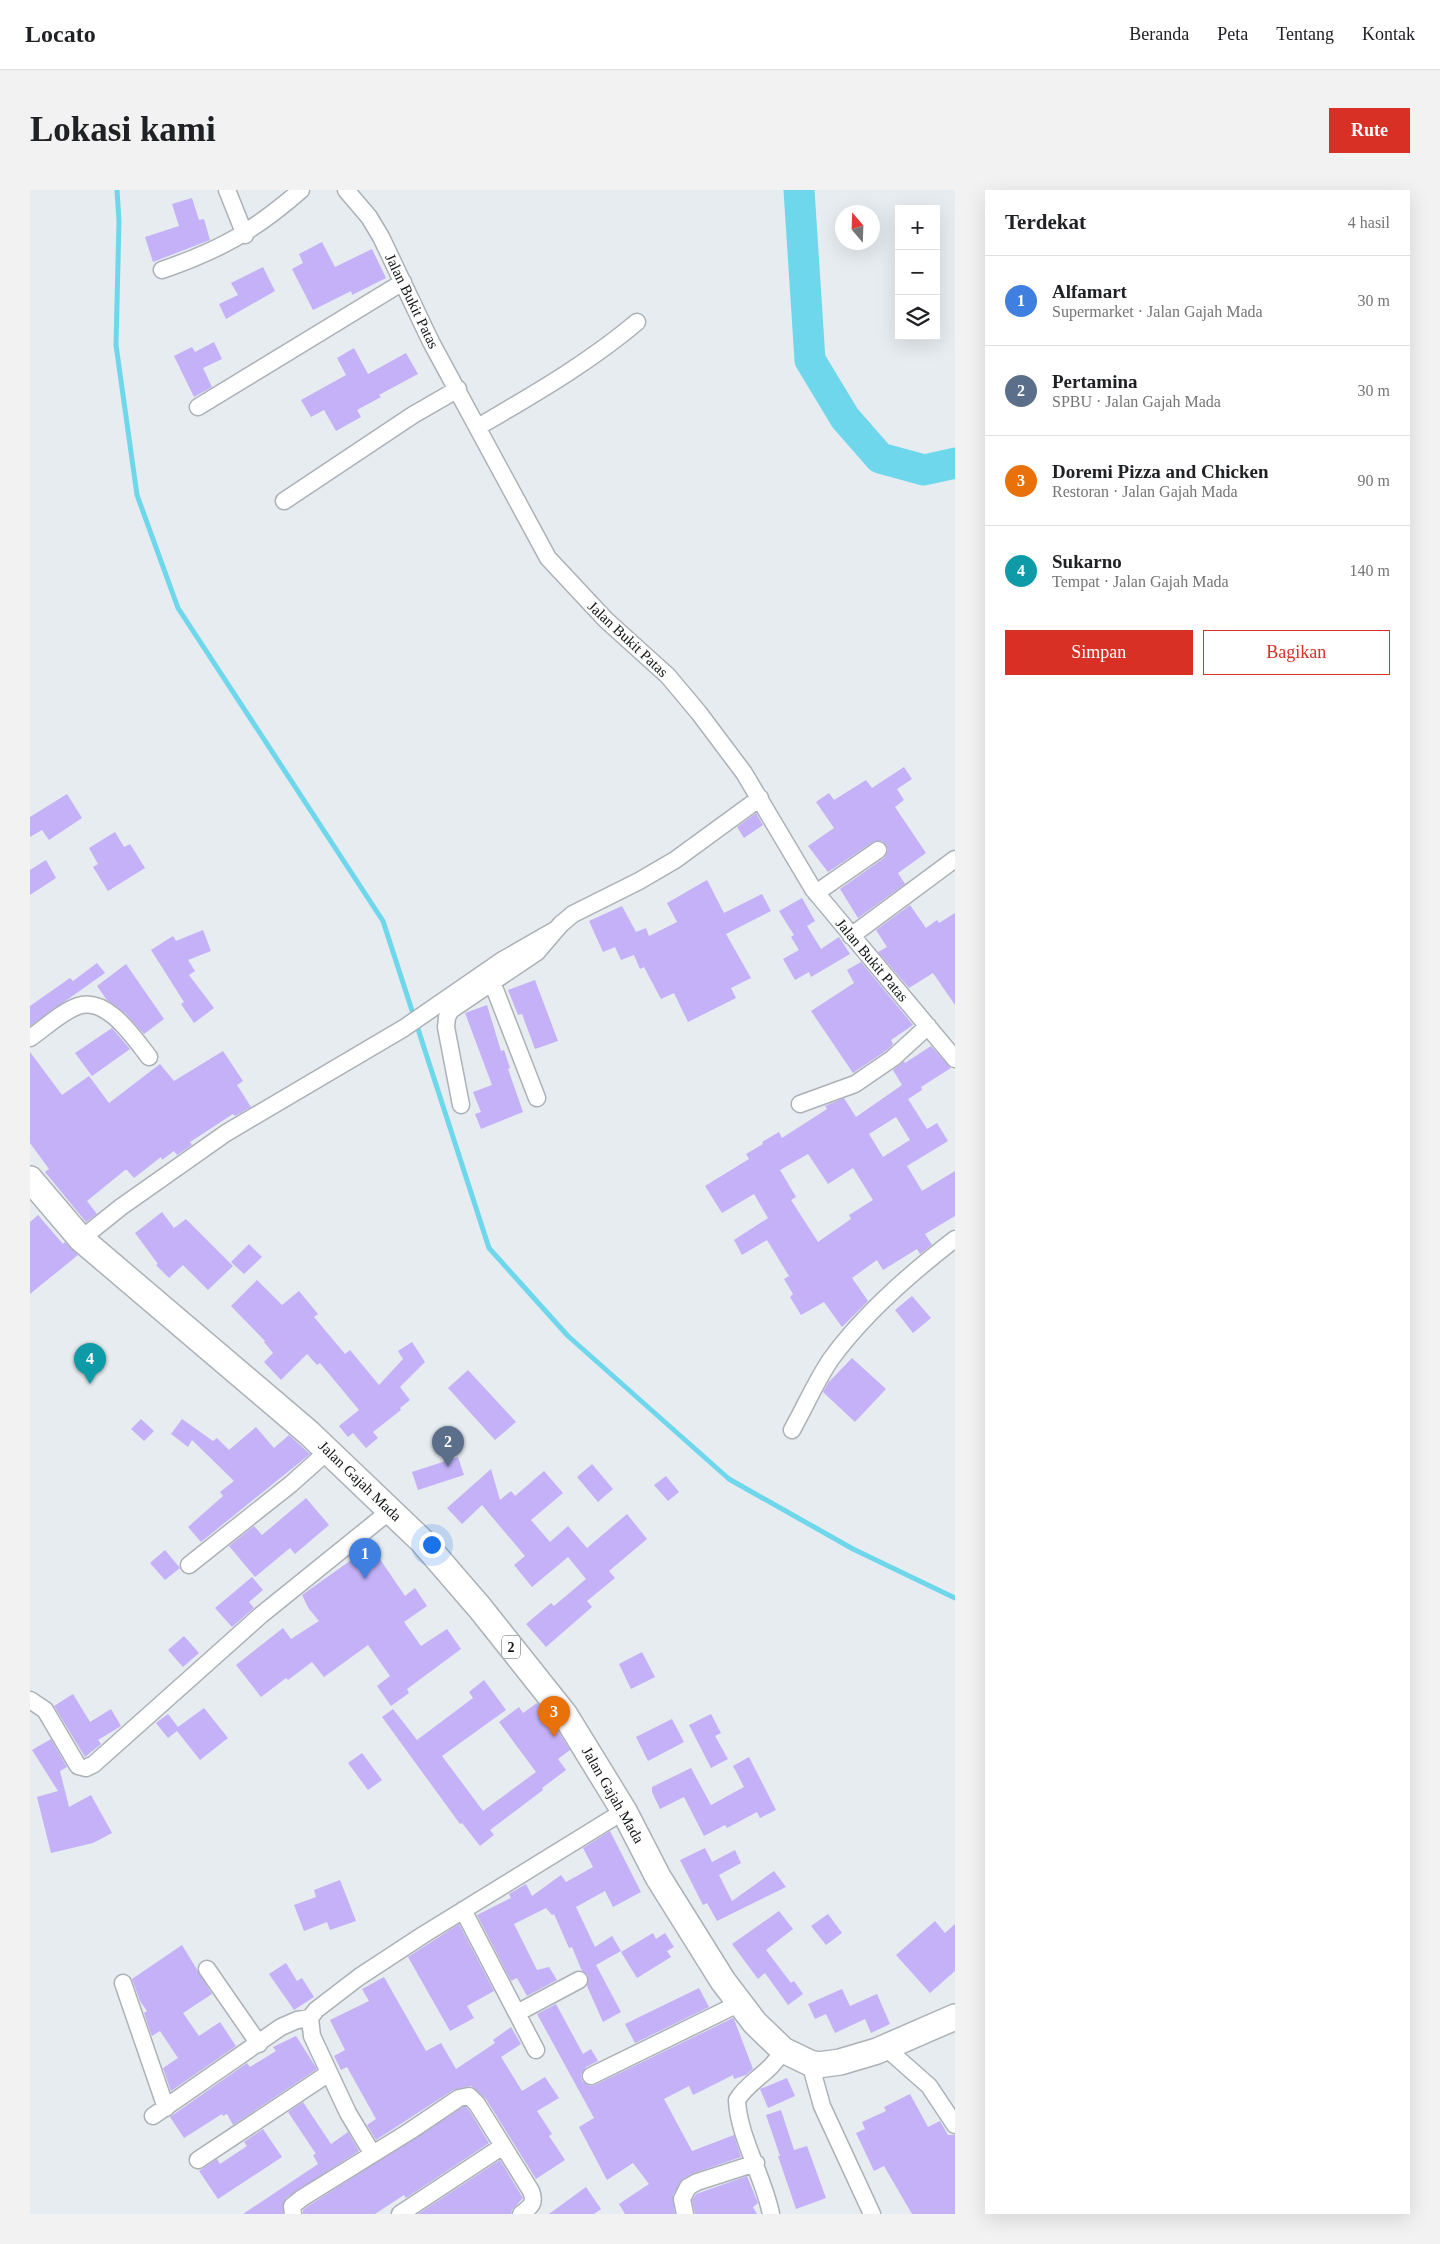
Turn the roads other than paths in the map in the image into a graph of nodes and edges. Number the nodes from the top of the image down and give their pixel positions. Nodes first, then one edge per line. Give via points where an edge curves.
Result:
1 (227, 190) edge
2 (301, 190) edge
3 (346, 190) edge
4 (245, 235) junction
5 (162, 270) dead end
6 (403, 282) junction
7 (637, 322) dead end
8 (458, 389) junction
9 (198, 407) dead end
10 (478, 427) junction
11 (284, 501) dead end
12 (760, 798) junction
13 (878, 850) dead end
14 (955, 859) edge
15 (816, 893) junction
16 (555, 930) junction
17 (851, 936) junction
18 (492, 982) junction
19 (928, 1026) junction
20 (30, 1038) edge
21 (149, 1057) dead end
22 (955, 1059) edge
23 (538, 1098) dead end
24 (800, 1104) dead end
25 (461, 1105) dead end
26 (30, 1179) edge
27 (81, 1239) junction
28 (955, 1239) edge
29 (792, 1430) dead end
30 (328, 1451) junction
31 (391, 1510) junction
32 (189, 1565) dead end
33 (30, 1700) edge
34 (624, 1811) junction
35 (463, 1910) junction
36 (207, 1969) dead end
37 (579, 1980) dead end
38 (123, 1982) dead end
39 (740, 2003) junction
40 (517, 2013) junction
41 (955, 2017) edge
42 (310, 2018) junction
43 (259, 2044) junction
44 (888, 2047) junction
45 (536, 2050) dead end
46 (782, 2050) junction
47 (810, 2063) junction
48 (329, 2073) junction
49 (591, 2076) dead end
50 (955, 2125) edge
51 (503, 2146) junction
52 (372, 2153) junction
53 (198, 2160) dead end
54 (756, 2163) junction
55 (293, 2214) edge
56 (400, 2214) edge
57 (521, 2214) edge
58 (685, 2214) edge
59 (771, 2214) edge
60 (872, 2214) edge

1 - 4 street
2 - 4 street
3 - 6 street, Jalan Bukit Patas via 369,216
4 - 5 street via 198,258
6 - 8 street, Jalan Bukit Patas via 418,317
6 - 9 street
7 - 10 street via 604,350
8 - 10 street, Jalan Bukit Patas
8 - 11 street
10 - 12 street, Jalan Bukit Patas via 548,558 606,620 668,676 726,747
12 - 15 street, Jalan Bukit Patas via 796,864
12 - 16 street via 675,860 573,914
13 - 15 street
14 - 17 street
15 - 17 street, Jalan Bukit Patas
16 - 18 street via 537,952
16 - 27 street via 502,961 404,1028 226,1132
17 - 19 street, Jalan Bukit Patas
18 - 23 street
18 - 25 street via 451,1010 446,1017
19 - 22 street, Jalan Bukit Patas
19 - 24 street via 892,1058 855,1084
20 - 21 street via 76,1007 89,1005 115,1016
26 - 27 highway, Jalan Gajah Mada / 2
27 - 30 highway, Jalan Gajah Mada / 2 via 245,1376
28 - 29 street via 898,1287 846,1341 826,1367
30 - 31 highway, Jalan Gajah Mada / 2
30 - 32 street
31 - 33 street via 246,1627 94,1764 86,1768 78,1766 44,1710
31 - 34 highway, Jalan Gajah Mada / 2 via 423,1542 545,1688 581,1738
34 - 35 street
34 - 39 highway, Jalan Gajah Mada / 2 via 676,1907
35 - 40 street
35 - 42 street via 358,1977 322,2004
36 - 43 street
37 - 40 street
38 - 43 street via 160,2112
39 - 46 highway, Jalan Gajah Mada / 2
39 - 49 street
40 - 45 street
41 - 44 highway, Jalan Gajah Mada / 2
42 - 43 street via 291,2022
42 - 48 street via 312,2036
44 - 47 highway, Jalan Gajah Mada / 2 via 840,2062
44 - 50 street via 929,2086
46 - 47 highway, Jalan Gajah Mada / 2
46 - 54 street via 776,2063 737,2100 739,2117
47 - 60 street via 822,2106
48 - 52 street
48 - 53 street
51 - 52 street via 478,2104 469,2096 459,2098
51 - 56 street
51 - 57 street via 534,2199 533,2204
52 - 55 street via 294,2204
54 - 58 street via 688,2187 682,2199
54 - 59 street

